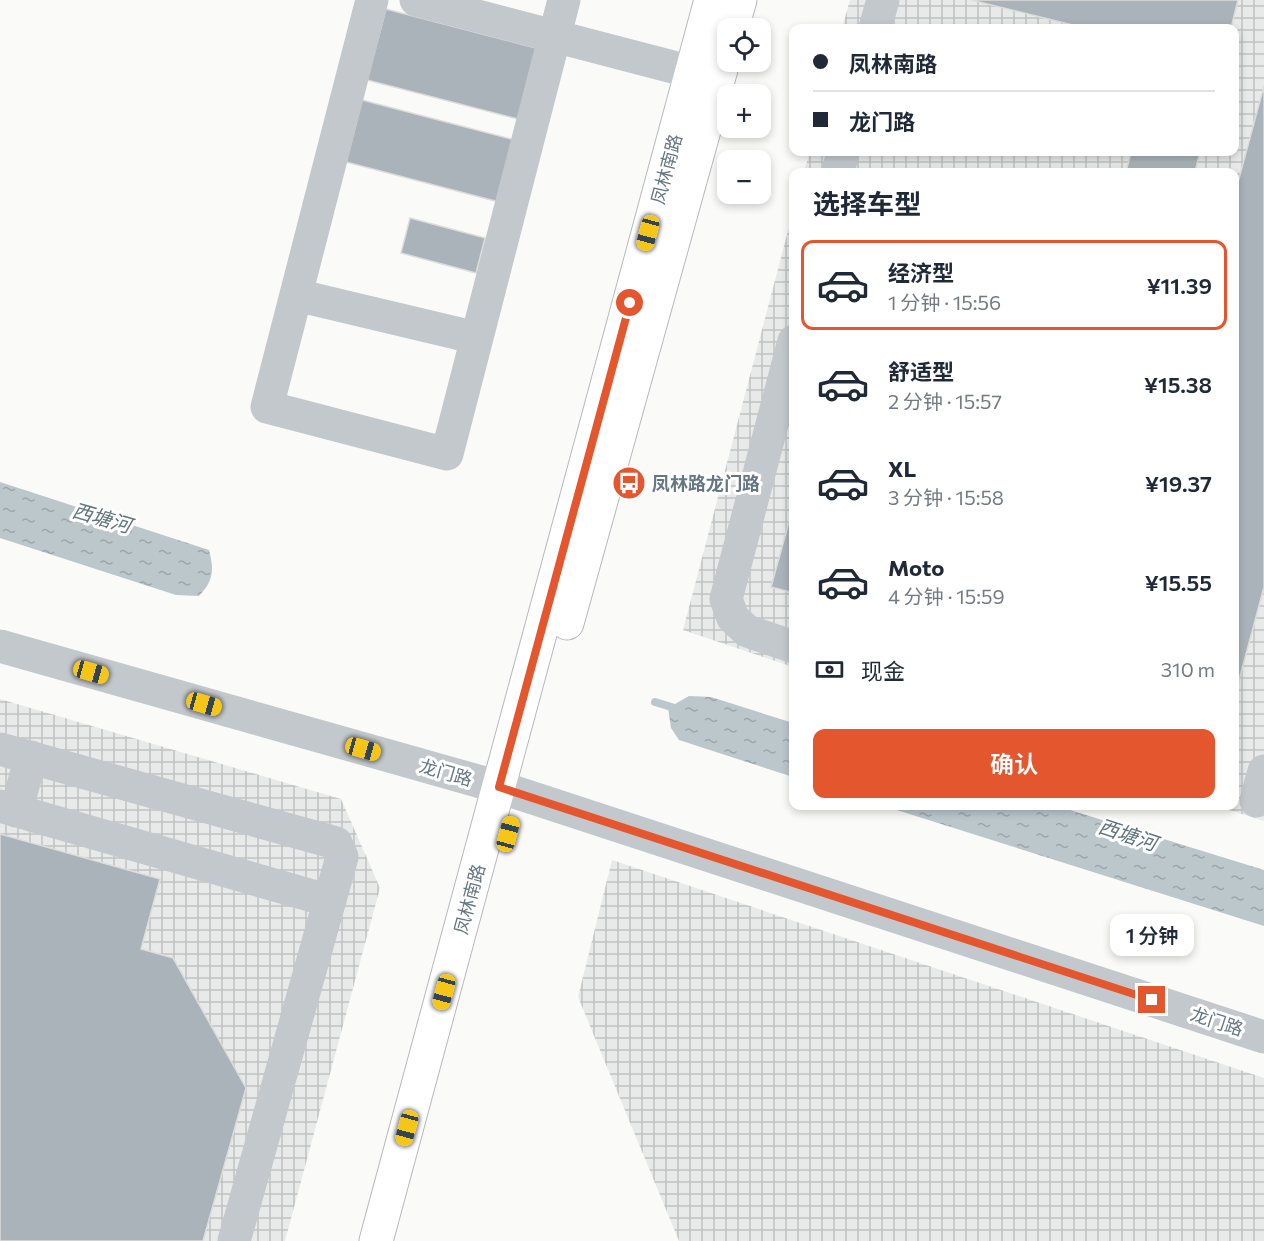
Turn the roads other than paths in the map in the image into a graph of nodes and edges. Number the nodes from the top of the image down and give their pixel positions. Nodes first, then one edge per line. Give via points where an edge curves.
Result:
1 (372, 0) edge
2 (416, 0) edge
3 (564, 0) edge
4 (711, 0) edge
5 (740, 0) edge
6 (883, 0) edge
7 (735, 18) edge
8 (876, 24) edge
9 (554, 36) junction
10 (692, 72) junction
11 (720, 72) edge
12 (296, 296) junction
13 (477, 339) junction
14 (789, 360) edge
15 (789, 645) edge
16 (0, 646) edge
17 (0, 748) edge
18 (31, 757) junction
19 (509, 791) junction
20 (8, 809) edge
21 (330, 901) junction
22 (1264, 1037) edge
23 (234, 1241) edge
24 (376, 1241) edge
25 (398, 1241) edge

1 - 12 street
2 - 9 street
3 - 9 street
4 - 10 main road, 凤林南路
5 - 7 main road
6 - 8 street
9 - 10 street
9 - 13 street
10 - 19 main road, 凤林南路
11 - 19 main road, 凤林南路
12 - 13 street
12 - 13 street via 267,408 447,454
14 - 15 street via 726,599 733,618 747,631
16 - 19 street, 龙门路
17 - 18 street
18 - 20 street
18 - 21 street via 336,843 342,857
19 - 22 street, 龙门路
19 - 24 main road, 凤林南路
19 - 25 main road, 凤林南路
20 - 21 street
21 - 23 street

